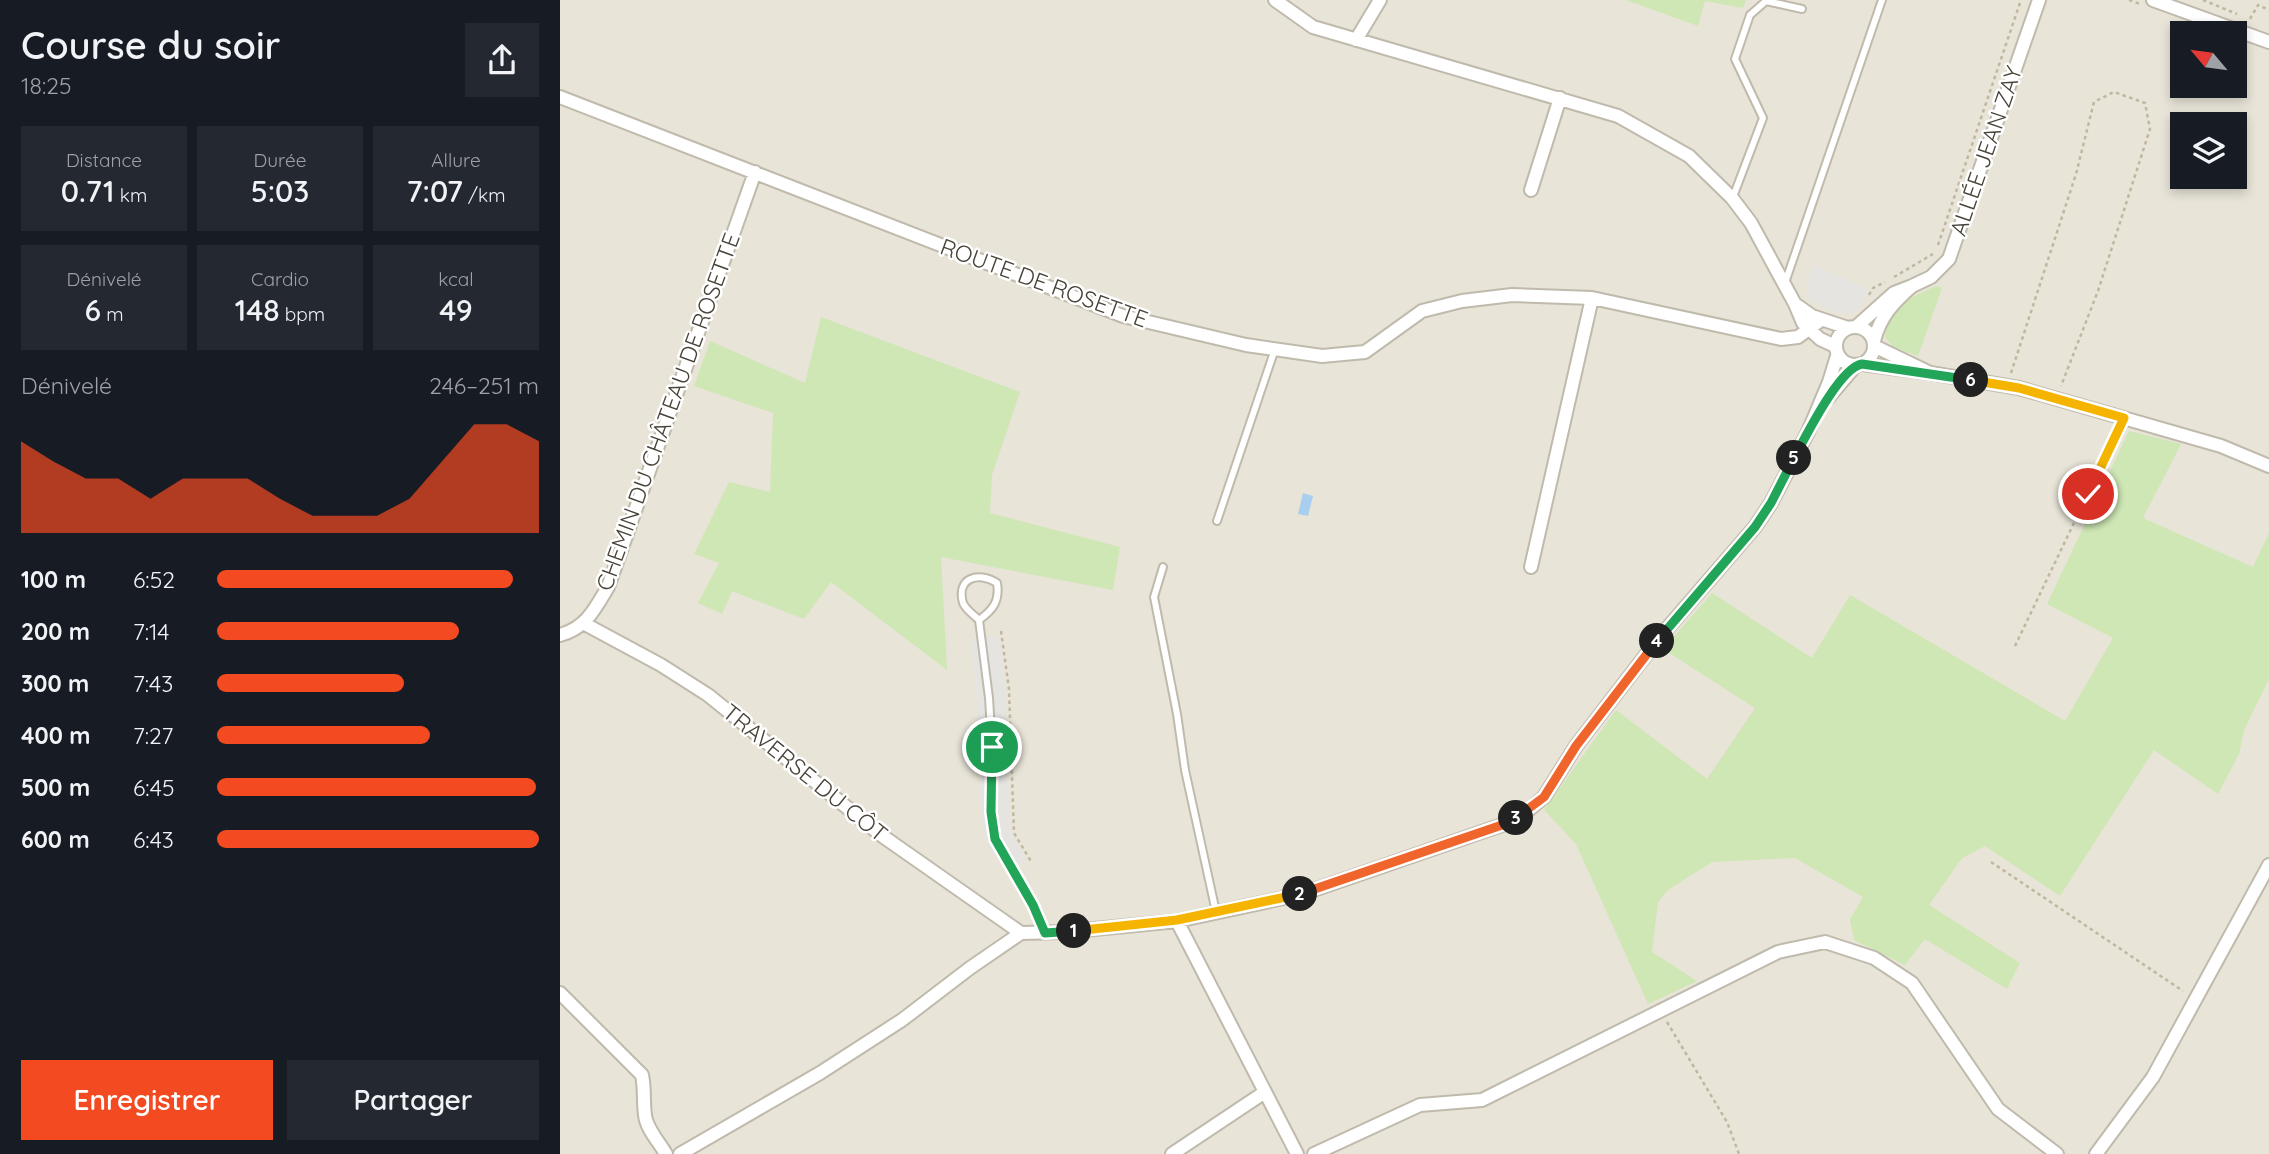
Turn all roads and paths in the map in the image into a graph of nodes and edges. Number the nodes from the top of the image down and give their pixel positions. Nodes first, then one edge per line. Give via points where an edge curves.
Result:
1 (1275, 0) edge
2 (1380, 0) edge
3 (1882, 0) edge
4 (2021, 0) edge
5 (2039, 0) edge
6 (2129, 0) edge
7 (2153, 0) edge
8 (2203, 0) edge
9 (2136, 1) edge
10 (1802, 9) dead end
11 (2269, 10) edge
12 (2238, 15) dead end
13 (2249, 20) dead end
14 (1356, 40) junction
15 (2269, 42) edge
16 (560, 97) edge
17 (1560, 98) junction
18 (755, 172) junction
19 (1531, 190) dead end
20 (1732, 198) junction
21 (1945, 240) dead end
22 (1940, 250) junction
23 (1785, 285) junction
24 (1912, 286) junction
25 (1592, 298) junction
26 (1795, 304) junction
27 (1872, 312) junction
28 (1821, 320) junction
29 (1852, 327) junction
30 (1810, 329) junction
31 (1874, 343) junction
32 (1275, 349) junction
33 (1836, 351) junction
34 (1859, 365) junction
35 (1930, 373) junction
36 (2007, 386) junction
37 (2056, 399) junction
38 (2124, 418) junction
39 (1808, 432) junction
40 (2269, 466) edge
41 (1217, 521) dead end
42 (1163, 567) dead end
43 (1531, 567) dead end
44 (979, 620) junction
45 (583, 623) junction
46 (1001, 631) dead end
47 (560, 635) edge
48 (2015, 646) dead end
49 (1991, 862) dead end
50 (1032, 863) dead end
51 (2269, 864) edge
52 (1216, 912) junction
53 (1177, 920) junction
54 (1021, 933) junction
55 (1045, 933) junction
56 (560, 993) edge
57 (2196, 999) junction
58 (1660, 1010) junction
59 (1265, 1092) junction
60 (666, 1154) edge
61 (680, 1154) edge
62 (1172, 1154) edge
63 (1297, 1154) edge
64 (1314, 1154) edge
65 (1740, 1154) edge
66 (2057, 1154) edge
67 (2096, 1154) edge

1 - 14 street via 1313,27
2 - 14 street
3 - 23 lane
4 - 22 path
5 - 24 street, ALLÉE JEAN ZAY via 1950,259 1931,277
6 - 9 path
7 - 15 street
8 - 12 path
10 - 20 lane via 1766,1 1746,26 1735,59 1763,118
11 - 13 path via 2258,5
14 - 17 street
16 - 18 street, ROUTE DE ROSETTE
17 - 19 street
17 - 20 street via 1618,116 1689,156
18 - 32 street, ROUTE DE ROSETTE via 1123,316
18 - 45 street, CHEMIN DU CHÂTEAU DE ROSETTE via 608,587
20 - 23 street
21 - 22 path
22 - 27 path via 1873,288 1868,299
23 - 26 street
24 - 27 street, ALLÉE JEAN ZAY via 1894,293
24 - 31 street, ALLÉE JEAN ZAY via 1889,307
25 - 30 street, ROUTE DE ROSETTE via 1781,339 1798,337
25 - 32 street, ROUTE DE ROSETTE via 1512,295 1462,301 1422,311 1365,352 1322,356
25 - 43 street
26 - 28 street
26 - 30 street
27 - 29 street, ALLÉE JEAN ZAY
28 - 29 street
28 - 30 street, ROUTE DE ROSETTE
29 - 31 street via 1869,332
29 - 33 street via 1837,337
30 - 33 street
31 - 34 street via 1870,359
31 - 35 street
32 - 41 lane
33 - 34 street via 1844,363
33 - 39 street via 1829,382
34 - 35 street
34 - 39 street via 1833,391
35 - 36 street
36 - 37 street
36 - 37 path via 2076,174 2094,102 2114,92 2145,103 2150,129 2098,291
37 - 38 street
38 - 40 street via 2221,446
38 - 48 path
39 - 52 street via 1755,527 1659,638 1576,746 1544,797 1525,813 1303,894
42 - 52 lane via 1154,597
44 - 44 lane via 964,603 963,591 967,581 976,576 997,583 999,594 992,611
44 - 55 lane via 989,698 995,839
45 - 47 street, CHEMIN DU CHÂTEAU DE ROSETTE
45 - 54 street, TRAVERSE DU CÔT via 708,695 881,835
46 - 50 path via 1009,690 1014,833
49 - 57 path
51 - 57 street
52 - 53 street
53 - 55 street
53 - 59 street
54 - 55 street
54 - 61 street via 902,1020
56 - 60 street via 642,1075 648,1125
57 - 67 street via 2153,1077
58 - 64 street via 1482,1100 1420,1105
58 - 65 path via 1727,1122
58 - 66 street via 1778,952 1825,942 1874,958 1912,983 1998,1109
59 - 62 street
59 - 63 street

